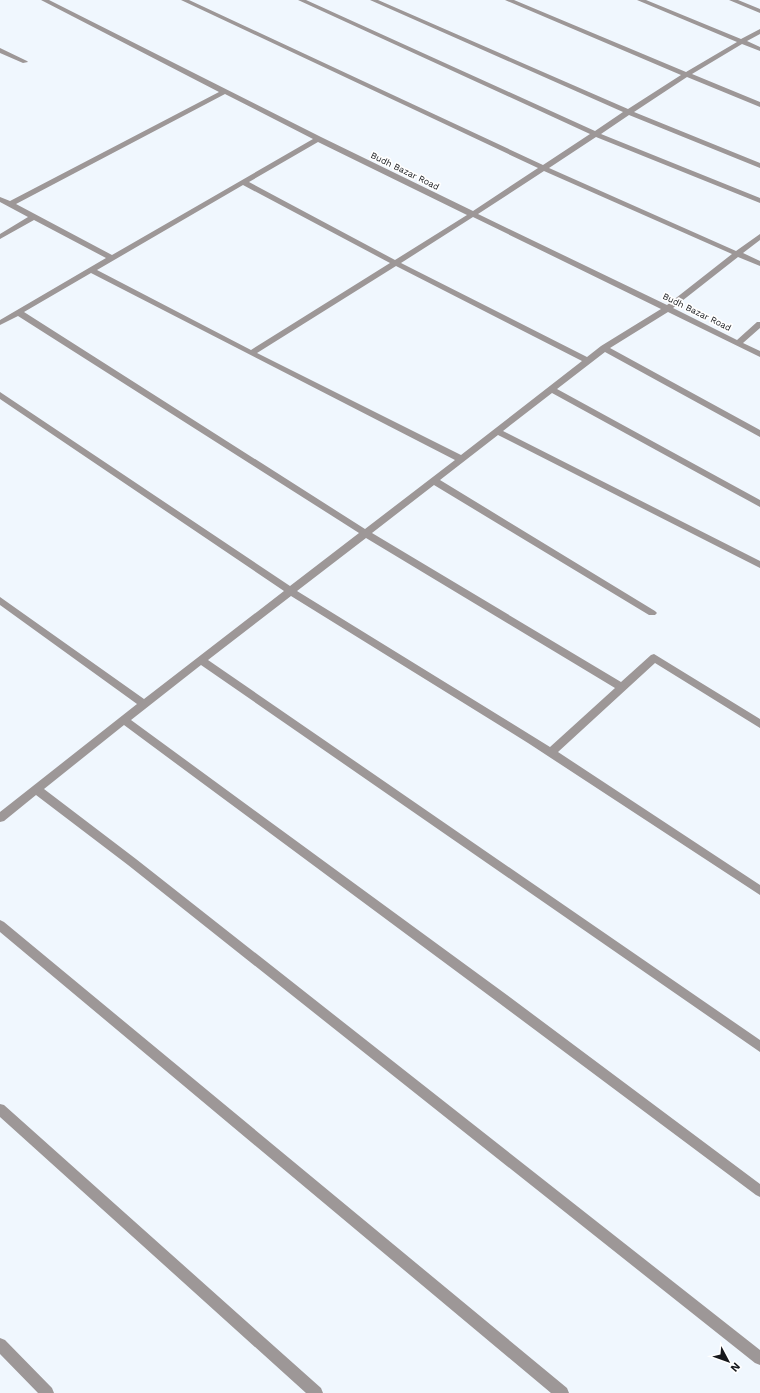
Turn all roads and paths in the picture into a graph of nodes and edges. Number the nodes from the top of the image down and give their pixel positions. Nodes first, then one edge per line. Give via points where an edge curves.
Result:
1 (44, 0) edge
2 (184, 0) edge
3 (302, 0) edge
4 (373, 0) edge
5 (508, 0) edge
6 (640, 0) edge
7 (732, 0) edge
8 (760, 11) edge
9 (760, 31) edge
10 (740, 42) junction
11 (760, 49) edge
12 (0, 50) edge
13 (25, 62) dead end
14 (685, 75) junction
15 (226, 91) junction
16 (760, 105) edge
17 (628, 112) junction
18 (595, 134) junction
19 (318, 139) junction
20 (760, 166) edge
21 (543, 168) junction
22 (243, 182) junction
23 (0, 199) edge
24 (760, 202) edge
25 (11, 204) junction
26 (472, 215) junction
27 (34, 217) junction
28 (760, 236) edge
29 (0, 237) edge
30 (738, 254) junction
31 (111, 258) junction
32 (396, 263) junction
33 (760, 264) edge
34 (91, 270) junction
35 (667, 309) junction
36 (18, 312) junction
37 (0, 322) edge
38 (760, 324) edge
39 (738, 343) junction
40 (604, 348) junction
41 (251, 353) junction
42 (760, 354) edge
43 (588, 361) junction
44 (551, 389) junction
45 (0, 395) edge
46 (498, 431) junction
47 (760, 434) edge
48 (461, 459) junction
49 (433, 480) junction
50 (760, 504) edge
51 (365, 533) junction
52 (760, 565) edge
53 (290, 591) junction
54 (0, 600) edge
55 (652, 613) dead end
56 (201, 660) junction
57 (622, 687) junction
58 (144, 704) junction
59 (124, 720) junction
60 (760, 724) edge
61 (551, 752) junction
62 (36, 789) junction
63 (0, 818) edge
64 (760, 891) edge
65 (0, 925) edge
66 (760, 1047) edge
67 (0, 1109) edge
68 (760, 1191) edge
69 (0, 1345) edge
70 (760, 1358) edge
71 (47, 1393) edge
72 (316, 1393) edge
73 (562, 1393) edge

1 - 15 street, Budh Bazar Road
2 - 21 street
3 - 18 street
4 - 17 street
5 - 14 street
6 - 10 street
7 - 8 street
9 - 10 street
10 - 11 street
10 - 14 street
12 - 13 street
14 - 16 street
14 - 17 street
15 - 19 street, Budh Bazar Road
15 - 25 street
17 - 18 street
17 - 20 street
18 - 21 street
18 - 24 street
19 - 22 street
19 - 26 street, Budh Bazar Road
21 - 26 street
21 - 30 street
22 - 31 street
22 - 32 street
23 - 25 street
25 - 27 street
26 - 32 street
26 - 35 street, Budh Bazar Road
27 - 29 street
27 - 31 street
28 - 30 street
30 - 33 street
30 - 35 street
31 - 34 street
32 - 41 street
32 - 43 street
34 - 36 street
34 - 41 street
35 - 39 street, Budh Bazar Road
35 - 40 street
36 - 37 street
36 - 51 street
38 - 39 street
39 - 42 street, Budh Bazar Road
40 - 43 street
40 - 47 street
41 - 48 street
43 - 44 street
44 - 46 street
44 - 50 street
45 - 53 street
46 - 48 street
46 - 52 street
48 - 49 street
49 - 51 street
49 - 55 street
51 - 53 street
51 - 57 street
53 - 56 street
53 - 61 street
54 - 58 street
56 - 58 street
56 - 66 street
57 - 60 street via 654,658
57 - 61 street
58 - 59 street
59 - 62 street
59 - 68 street
61 - 64 street
62 - 63 street
62 - 70 street via 144,871
65 - 73 street
67 - 72 street
69 - 71 street

